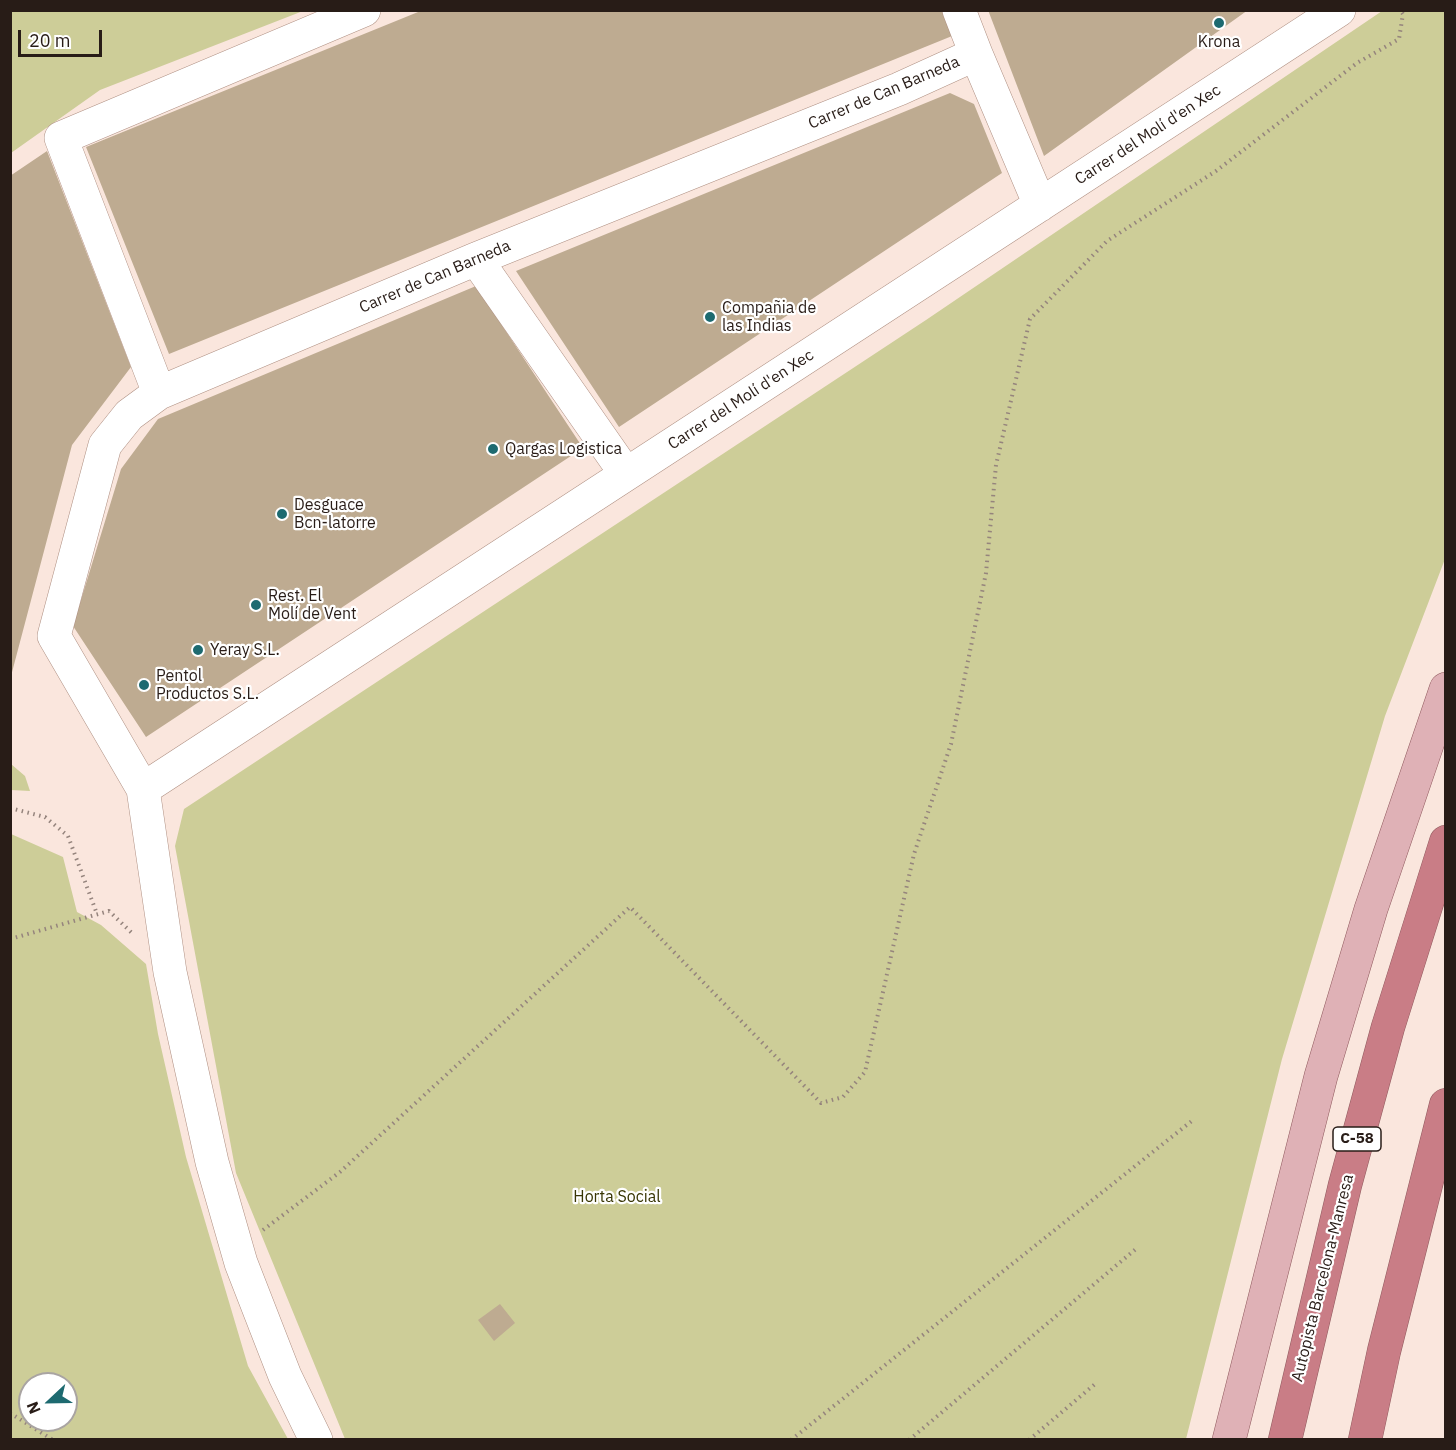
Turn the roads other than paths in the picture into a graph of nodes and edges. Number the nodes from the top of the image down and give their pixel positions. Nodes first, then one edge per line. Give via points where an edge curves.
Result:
1 (364, 10) edge
2 (959, 10) edge
3 (1339, 10) edge
4 (976, 54) junction
5 (1040, 205) junction
6 (476, 259) junction
7 (159, 393) junction
8 (626, 474) junction
9 (1446, 688) edge
10 (143, 789) junction
11 (1446, 842) edge
12 (1446, 1105) edge
13 (316, 1440) edge
14 (1229, 1440) edge
15 (1285, 1440) edge
16 (1365, 1440) edge

1 - 7 street via 61,138
2 - 4 street
3 - 5 street, Carrer del Molí d'en Xec
4 - 5 street, Carrer de Can Barneda
4 - 6 street, Carrer de Can Barneda via 899,89
5 - 8 street, Carrer del Molí d'en Xec
6 - 7 street, Carrer de Can Barneda
6 - 8 street
7 - 10 street, Carrer de Can Barneda via 129,415 105,445 54,636
8 - 10 street, Carrer del Molí d'en Xec
9 - 14 main road via 1378,886 1322,1076
10 - 13 street via 170,972 212,1162 237,1250 285,1376
11 - 15 highway, Autopista Barcelona-Manresa / C-58 via 1388,1027 1345,1185
12 - 16 highway

